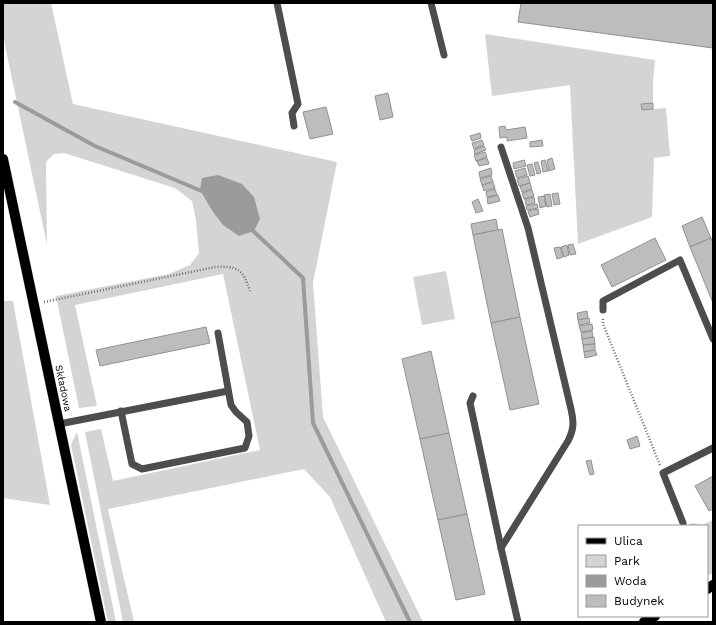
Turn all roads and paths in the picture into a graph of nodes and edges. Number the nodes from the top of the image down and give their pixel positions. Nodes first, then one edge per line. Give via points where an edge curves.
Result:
1 (277, 3) edge
2 (431, 3) edge
3 (444, 55) dead end
4 (294, 126) dead end
5 (501, 147) dead end
6 (3, 159) edge
7 (250, 292) dead end
8 (34, 304) junction
9 (603, 310) joint
10 (218, 333) dead end
11 (713, 339) edge
12 (228, 391) junction
13 (473, 396) dead end
14 (121, 411) junction
15 (60, 424) junction
16 (713, 448) edge
17 (663, 473) junction
18 (683, 523) dead end
19 (501, 548) junction
20 (653, 617) edge
21 (101, 622) edge
22 (518, 622) edge
23 (644, 622) edge

1 - 4 street via 298,104 292,113
2 - 3 street
5 - 19 street via 528,228 569,401 573,429
6 - 8 main road, Składowa
7 - 8 path via 240,271 230,267 215,267
8 - 15 main road, Składowa
9 - 11 street via 603,301 680,260
9 - 17 path via 603,324
10 - 12 street
12 - 14 street
12 - 14 street via 231,405 247,422 250,436 245,448 142,470 132,464
13 - 19 street via 470,403
14 - 15 street
15 - 21 main road, Składowa
16 - 17 street
17 - 18 street
19 - 22 street
20 - 23 main road

